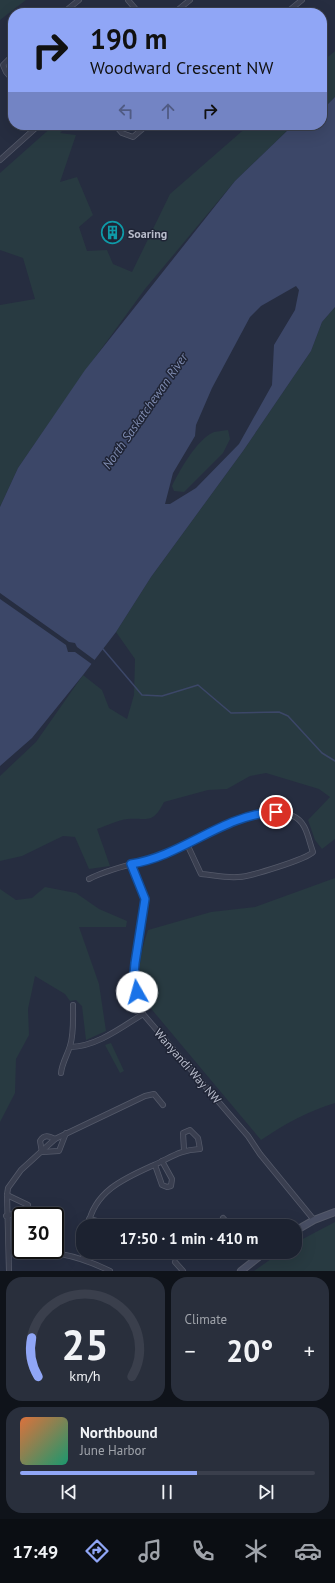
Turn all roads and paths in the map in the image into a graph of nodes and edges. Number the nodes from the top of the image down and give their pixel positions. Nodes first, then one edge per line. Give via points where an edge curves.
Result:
1 (79, 0) edge
2 (128, 0) edge
3 (190, 0) edge
4 (302, 0) edge
5 (69, 8) edge
6 (135, 8) edge
7 (180, 8) edge
8 (292, 8) edge
9 (8, 60) edge
10 (8, 74) edge
11 (33, 130) edge
12 (119, 130) edge
13 (141, 130) edge
14 (1, 158) edge
15 (187, 844) junction
16 (131, 864) junction
17 (89, 879) dead end
18 (73, 1005) dead end
19 (143, 1014) junction
20 (70, 1047) junction
21 (61, 1073) dead end
22 (162, 1105) dead end
23 (66, 1133) junction
24 (55, 1139) junction
25 (184, 1150) junction
26 (42, 1152) junction
27 (162, 1161) junction
28 (155, 1165) junction
29 (7, 1195) junction
30 (335, 1212) edge
31 (6, 1216) junction
32 (89, 1219) edge
33 (314, 1220) junction
34 (302, 1227) edge
35 (9, 1252) junction
36 (76, 1257) edge
37 (83, 1259) edge
38 (252, 1259) edge
39 (175, 1262) dead end
40 (9, 1271) edge
41 (110, 1271) edge
42 (183, 1271) edge
43 (241, 1271) edge

1 - 5 street
2 - 6 street
3 - 7 street
4 - 8 street
9 - 10 street via 3,64
11 - 14 street
12 - 13 street via 133,137
15 - 15 street via 224,825 266,812 276,812 294,817 303,823 313,852 306,857 260,872 223,878 201,874
15 - 16 street
16 - 17 street
16 - 19 street, Wanyandi Way NW via 145,899 134,975
18 - 20 street
19 - 20 street via 96,1041 79,1047
19 - 33 street, Wanyandi Way NW via 248,1136
20 - 21 street via 62,1063
22 - 23 street via 154,1094 145,1096
23 - 24 street
23 - 26 street via 61,1149 57,1152
24 - 26 street
24 - 26 street via 48,1136 42,1138
25 - 25 street via 200,1149 198,1138 190,1130 183,1133
25 - 27 street
26 - 29 street via 21,1170 8,1188
27 - 28 street
27 - 28 street via 172,1179 170,1186 162,1185
28 - 32 street via 116,1184 94,1207
29 - 31 street
29 - 31 street via 28,1206 26,1210
30 - 33 street
31 - 35 street
33 - 34 street
35 - 36 street via 42,1250
35 - 40 street
37 - 41 street
38 - 43 street
39 - 42 street

